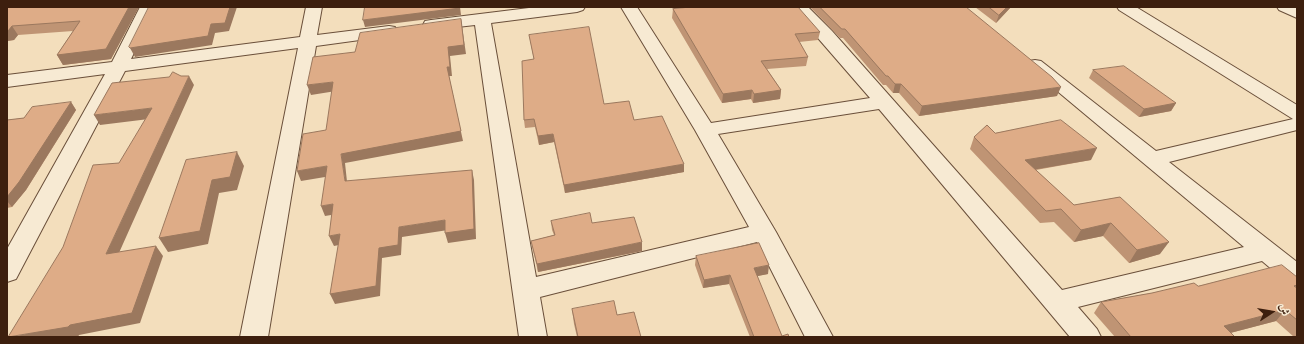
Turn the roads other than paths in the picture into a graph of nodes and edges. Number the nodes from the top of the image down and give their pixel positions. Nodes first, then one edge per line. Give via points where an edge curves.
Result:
1 (148, 7) edge
2 (314, 7) edge
3 (577, 7) edge
4 (629, 7) edge
5 (799, 7) edge
6 (1124, 7) edge
7 (1285, 7) edge
8 (1297, 14) edge
9 (482, 19) junction
10 (309, 41) junction
11 (1018, 51) edge
12 (118, 67) junction
13 (7, 81) edge
14 (883, 102) junction
15 (1297, 114) edge
16 (1297, 124) edge
17 (705, 130) junction
18 (1152, 159) junction
19 (764, 232) junction
20 (1266, 251) junction
21 (7, 272) edge
22 (1297, 276) edge
23 (525, 290) junction
24 (1056, 302) junction
25 (254, 337) edge
26 (532, 337) edge
27 (819, 337) edge
28 (1087, 337) edge

1 - 12 street
2 - 10 street
3 - 9 street
4 - 17 street
5 - 14 street
6 - 15 street
7 - 8 street
9 - 10 street
9 - 23 street
10 - 12 street
10 - 25 street
11 - 18 street
12 - 13 street
12 - 21 street
14 - 17 street
14 - 24 street
16 - 18 street
17 - 19 street
18 - 20 street
19 - 23 street
19 - 27 street
20 - 22 street
20 - 24 street
23 - 26 street
24 - 28 street

